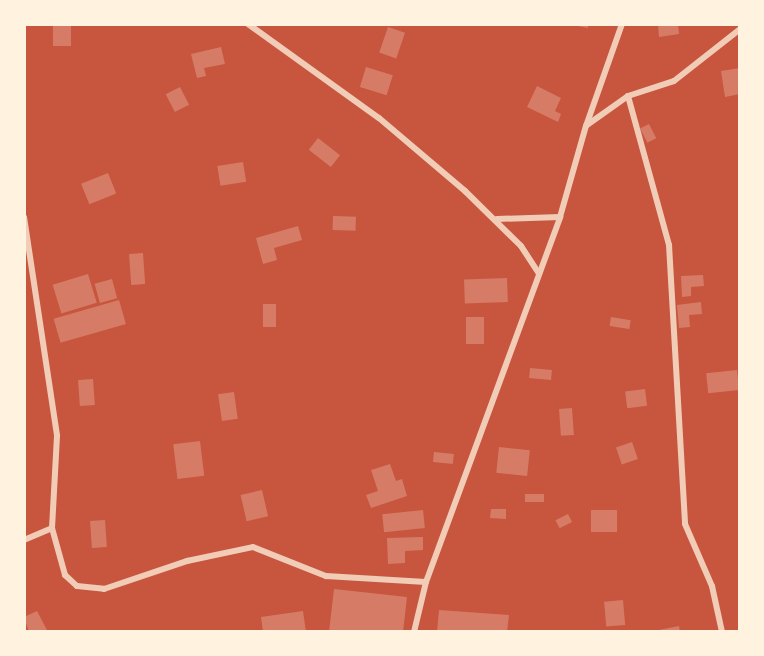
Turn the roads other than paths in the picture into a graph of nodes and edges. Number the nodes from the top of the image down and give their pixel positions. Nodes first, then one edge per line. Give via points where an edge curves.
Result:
1 (248, 24) edge
2 (622, 24) edge
3 (740, 29) edge
4 (628, 96) junction
5 (586, 126) junction
6 (24, 217) edge
7 (560, 217) junction
8 (497, 219) junction
9 (539, 274) junction
10 (52, 528) junction
11 (24, 540) edge
12 (426, 582) junction
13 (414, 632) edge
14 (722, 632) edge

1 - 8 street via 379,118
2 - 5 street
3 - 4 street via 674,81
4 - 5 street
4 - 14 street via 669,245 685,524 712,586
5 - 7 street
6 - 10 street via 57,436
7 - 8 street
7 - 9 street
8 - 9 street
9 - 12 street
10 - 11 street
10 - 12 street via 65,574 78,586 104,589 187,561 253,547 326,576
12 - 13 street

